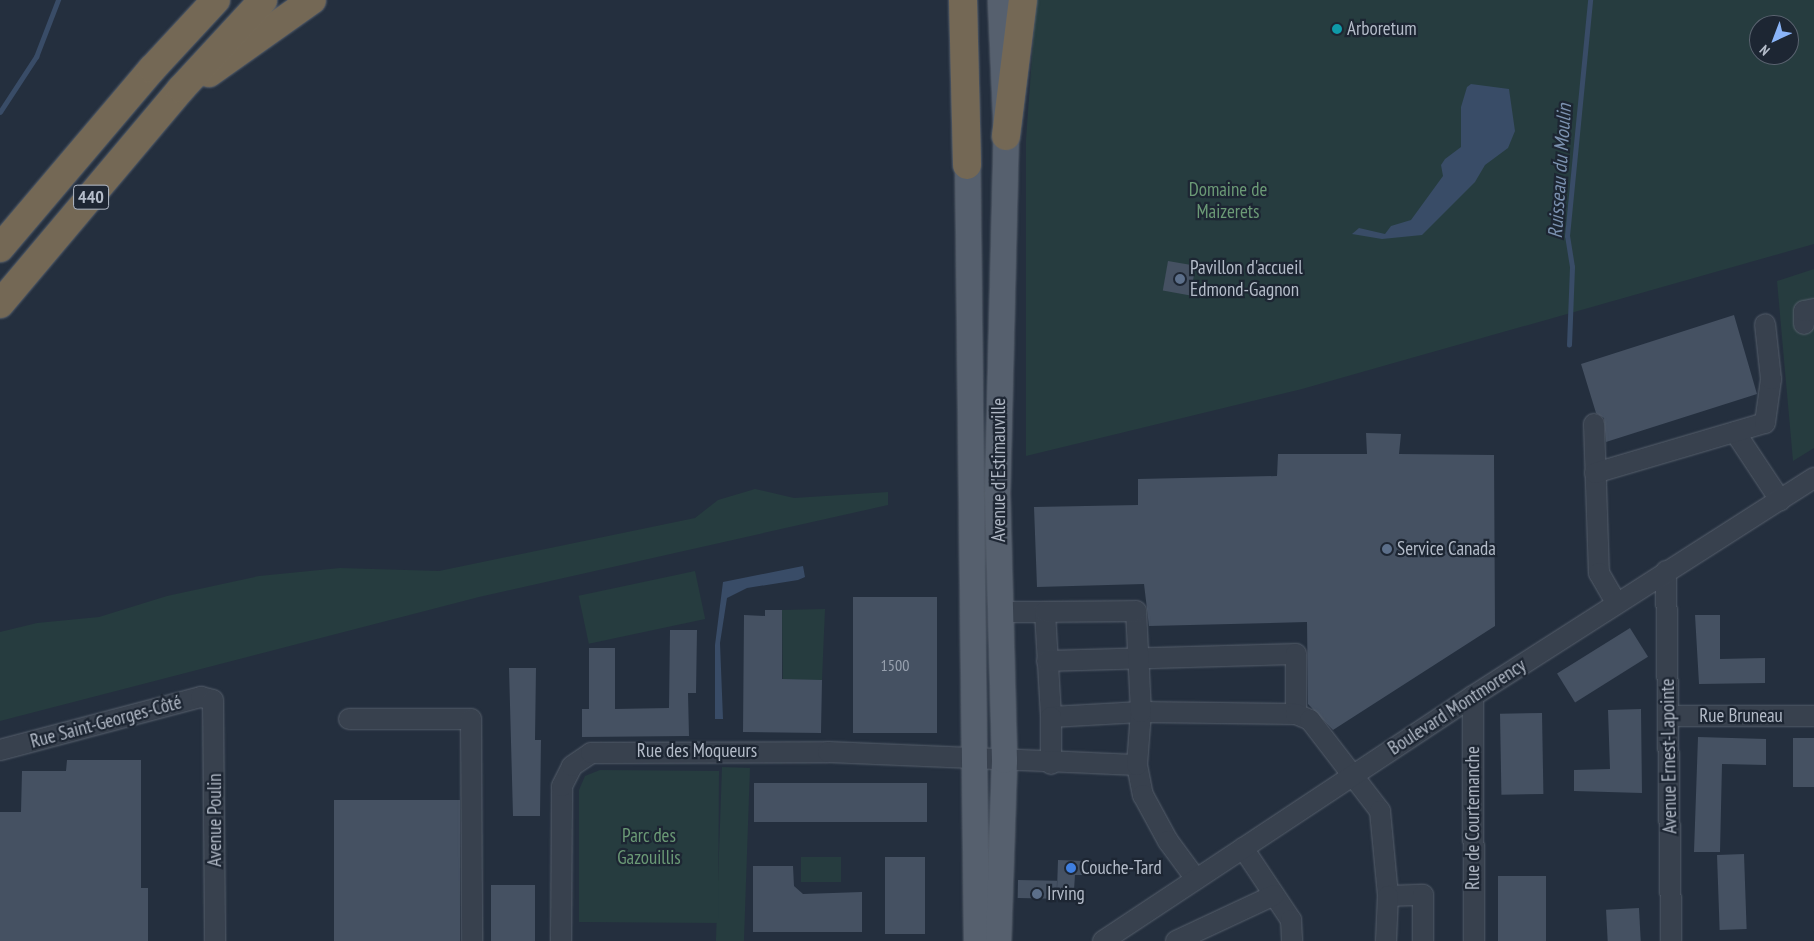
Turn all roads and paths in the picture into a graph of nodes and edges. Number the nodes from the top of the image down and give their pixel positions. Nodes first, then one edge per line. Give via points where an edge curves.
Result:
1 (191, 0) edge
2 (216, 0) edge
3 (263, 0) edge
4 (312, 0) edge
5 (964, 0) edge
6 (971, 0) edge
7 (1000, 0) edge
8 (1023, 0) edge
9 (152, 69) junction
10 (181, 89) junction
11 (1006, 136) junction
12 (967, 165) junction
13 (0, 248) edge
14 (0, 304) edge
15 (1765, 324) dead end
16 (1594, 424) dead end
17 (1735, 432) junction
18 (1596, 472) junction
19 (1814, 478) edge
20 (1780, 500) junction
21 (1666, 571) junction
22 (1616, 603) junction
23 (1000, 612) junction
24 (1045, 612) junction
25 (1140, 657) junction
26 (1047, 661) junction
27 (1473, 696) junction
28 (213, 700) joint
29 (1141, 712) junction
30 (1296, 714) junction
31 (1669, 716) junction
32 (1814, 716) edge
33 (1051, 717) junction
34 (349, 719) dead end
35 (0, 750) edge
36 (976, 758) junction
37 (1004, 760) junction
38 (1051, 764) junction
39 (1137, 765) junction
40 (1351, 776) junction
41 (1244, 848) junction
42 (1196, 879) junction
43 (1274, 895) junction
44 (1388, 896) junction
45 (1112, 938) edge
46 (215, 941) edge
47 (472, 941) edge
48 (561, 941) edge
49 (976, 941) edge
50 (998, 941) edge
51 (1176, 941) edge
52 (1292, 941) edge
53 (1386, 941) edge
54 (1423, 941) edge
55 (1474, 941) edge
56 (1671, 941) edge

1 - 9 highway
2 - 9 highway, 440
3 - 10 highway, 440
4 - 10 highway via 244,51
5 - 12 highway
6 - 12 main road, Avenue d'Estimauville
7 - 11 main road, Avenue d'Estimauville
8 - 11 highway
9 - 13 highway, 440
10 - 14 highway, 440
11 - 23 main road, Avenue d'Estimauville via 997,493
12 - 36 main road, Avenue d'Estimauville via 973,405 970,533
15 - 17 street via 1771,379 1764,424
16 - 18 street
17 - 18 street
17 - 20 street
18 - 22 street via 1599,573
19 - 20 street, Boulevard Montmorency
20 - 21 street, Boulevard Montmorency
21 - 22 street, Boulevard Montmorency
21 - 31 street, Avenue Ernest-Lapointe
22 - 27 street, Boulevard Montmorency
23 - 24 street
23 - 37 main road, Avenue d'Estimauville
24 - 25 street via 1136,610
24 - 26 street
25 - 26 street
25 - 29 street
25 - 30 street via 1296,654
26 - 33 street
27 - 40 street, Boulevard Montmorency
27 - 55 street, Rue de Courtemanche
28 - 35 street, Rue Saint-Georges-Côté via 201,697
28 - 46 street, Avenue Poulin
29 - 30 street
29 - 33 street
29 - 39 street
30 - 40 street via 1310,720
31 - 32 street, Rue Bruneau
31 - 56 street, Avenue Ernest-Lapointe
33 - 38 street
34 - 47 street via 471,719
36 - 37 street, Rue des Moqueurs
36 - 48 street, Rue des Moqueurs via 723,751 586,755 568,770 562,786
36 - 49 main road, Avenue d'Estimauville
37 - 38 street, Rue des Moqueurs
37 - 50 main road, Avenue d'Estimauville
38 - 39 street, Rue des Moqueurs
39 - 42 street via 1142,795 1168,841
40 - 41 street, Boulevard Montmorency
40 - 44 street via 1380,811
41 - 42 street, Boulevard Montmorency
41 - 43 street
42 - 45 street, Boulevard Montmorency
43 - 51 street
43 - 52 street via 1291,920
44 - 53 street
44 - 54 street via 1423,895

